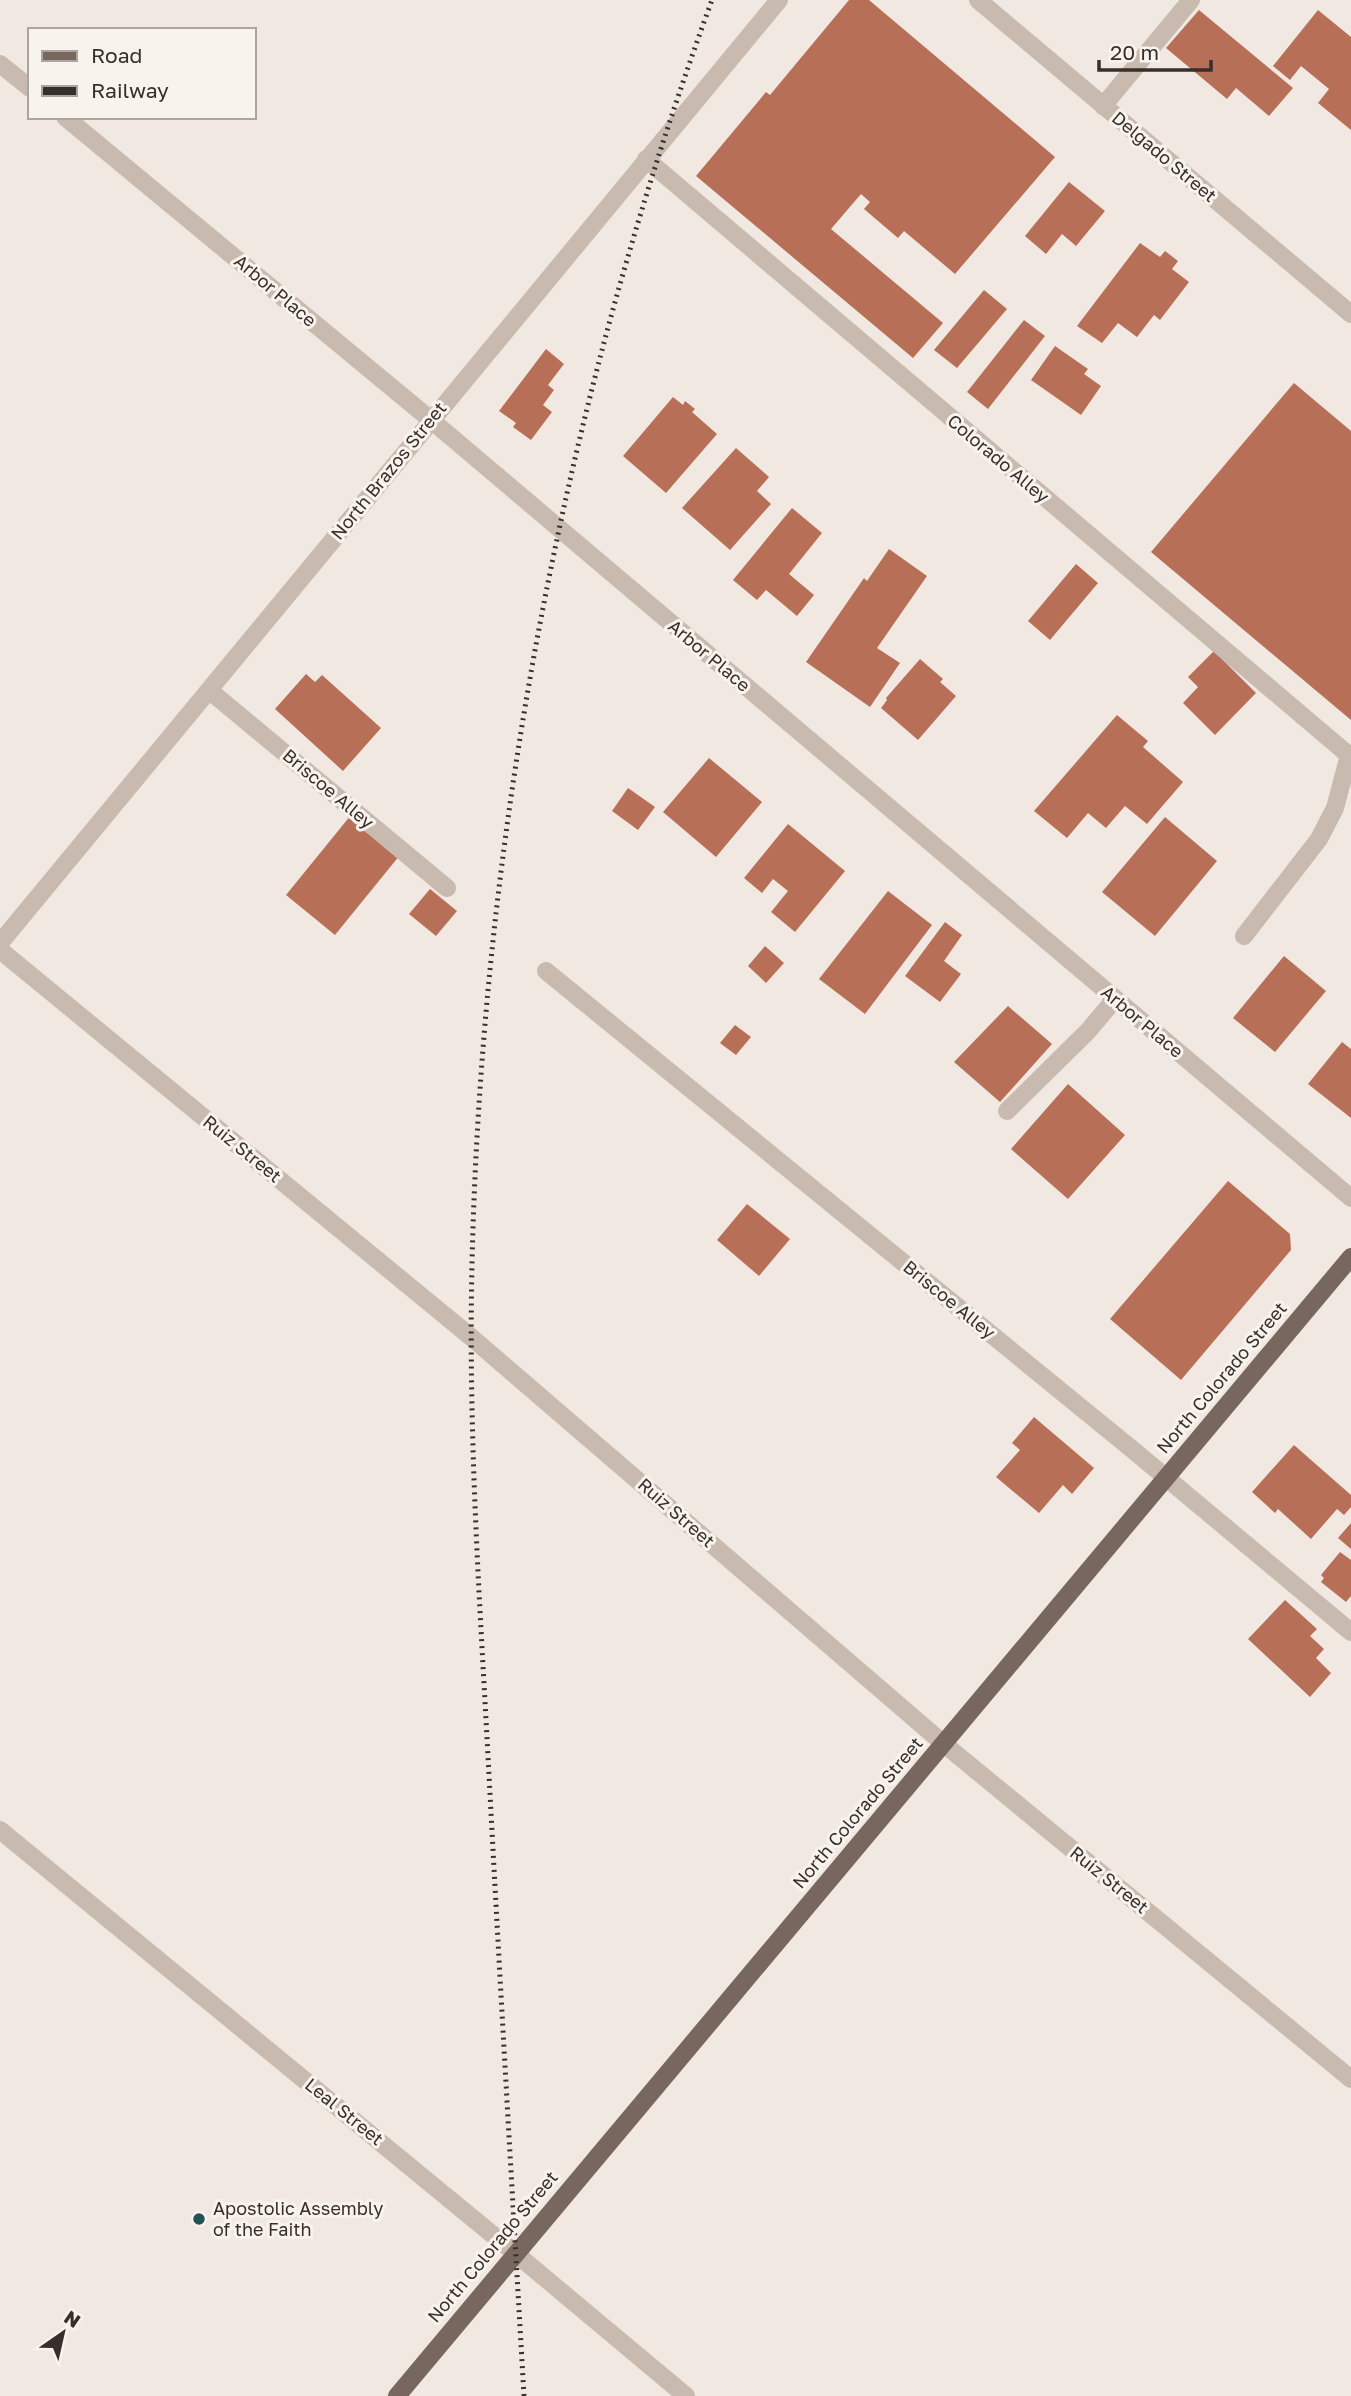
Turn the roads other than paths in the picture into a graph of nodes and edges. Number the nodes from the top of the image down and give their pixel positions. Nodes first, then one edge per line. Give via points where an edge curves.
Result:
1 (779, 0) edge
2 (978, 0) edge
3 (1191, 0) edge
4 (0, 64) edge
5 (28, 86) edge
6 (1103, 106) junction
7 (67, 119) edge
8 (646, 159) junction
9 (1348, 306) edge
10 (431, 420) junction
11 (210, 691) junction
12 (1350, 756) edge
13 (447, 888) dead end
14 (1244, 936) dead end
15 (0, 943) edge
16 (0, 950) edge
17 (546, 971) dead end
18 (1115, 999) junction
19 (1007, 1111) dead end
20 (1351, 1198) edge
21 (1351, 1257) edge
22 (1166, 1478) junction
23 (1351, 1632) edge
24 (944, 1744) junction
25 (0, 1830) edge
26 (1351, 2079) edge
27 (515, 2253) junction
28 (397, 2396) edge
29 (686, 2396) edge

1 - 8 street, North Brazos Street
2 - 6 street, Delgado Street
3 - 6 street
4 - 5 street
6 - 9 street, Delgado Street
7 - 10 street, Arbor Place
8 - 10 street, North Brazos Street
8 - 12 street, Colorado Alley
10 - 11 street, North Brazos Street
10 - 18 street, Arbor Place
11 - 13 street, Briscoe Alley
11 - 15 street, North Brazos Street
12 - 14 street via 1335,808 1319,839
16 - 24 street, Ruiz Street via 471,1337
17 - 22 street, Briscoe Alley
18 - 19 street
18 - 20 street, Arbor Place
21 - 22 main road, North Colorado Street
22 - 23 street, Briscoe Alley
22 - 24 main road, North Colorado Street
24 - 26 street, Ruiz Street
24 - 27 main road, North Colorado Street
25 - 27 street, Leal Street
27 - 28 main road, North Colorado Street
27 - 29 street, Leal Street

